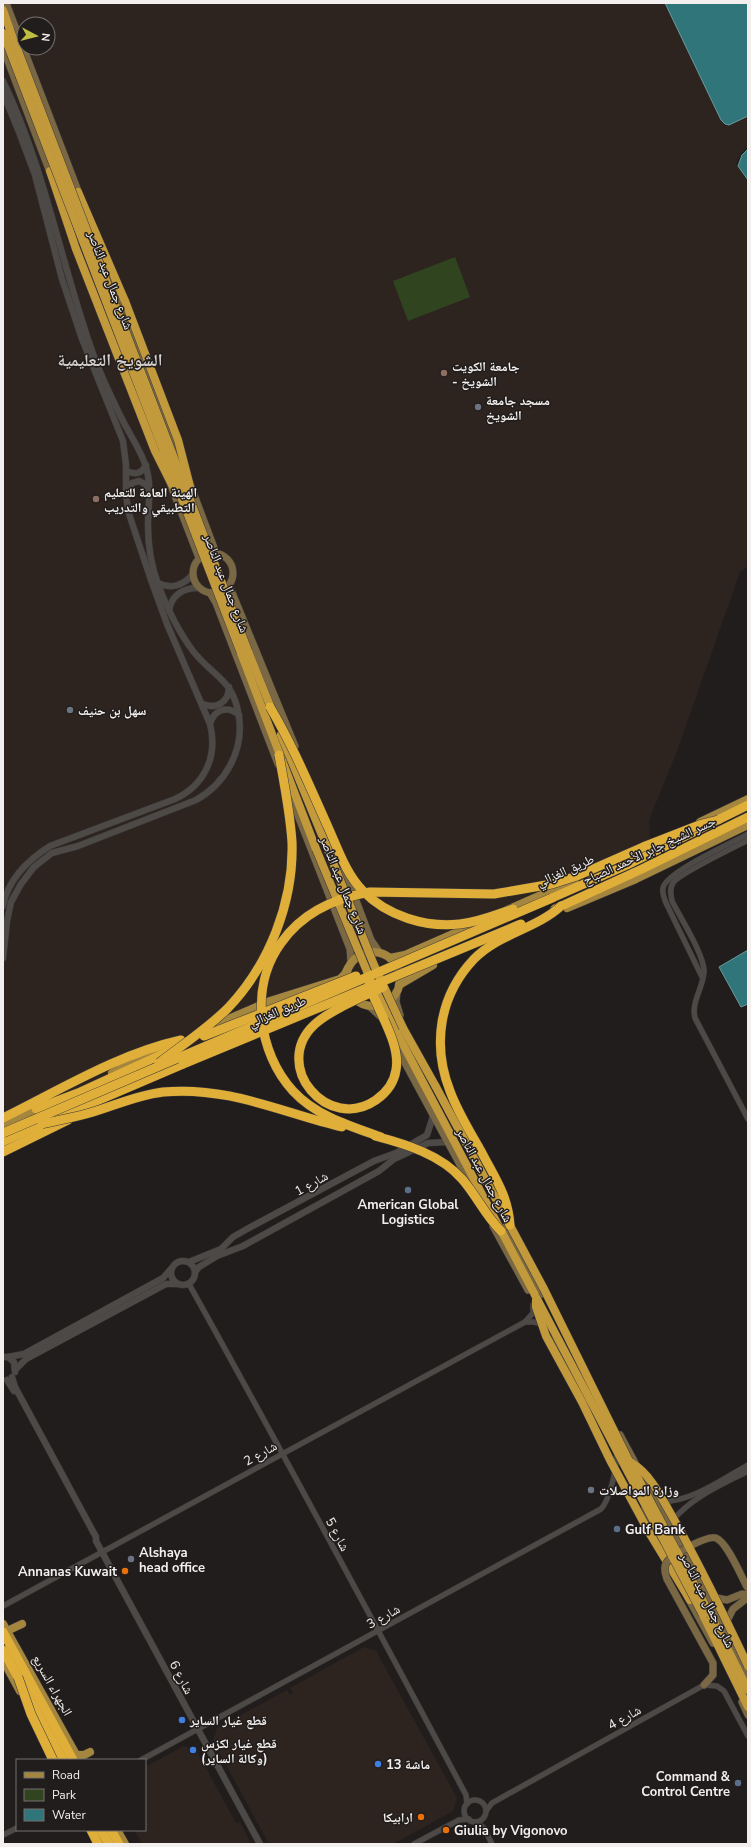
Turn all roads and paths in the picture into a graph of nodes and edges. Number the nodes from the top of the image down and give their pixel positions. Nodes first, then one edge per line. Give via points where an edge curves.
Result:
1 (6, 3) edge
2 (3, 10) edge
3 (3, 34) edge
4 (3, 48) edge
5 (3, 81) edge
6 (3, 93) edge
7 (50, 171) junction
8 (78, 192) junction
9 (46, 205) junction
10 (50, 218) junction
11 (146, 465) junction
12 (126, 471) junction
13 (168, 476) junction
14 (150, 491) junction
15 (126, 496) junction
16 (193, 516) junction
17 (216, 553) junction
18 (200, 558) junction
19 (193, 574) junction
20 (158, 583) junction
21 (229, 585) junction
22 (200, 588) junction
23 (210, 593) junction
24 (169, 611) junction
25 (229, 687) junction
26 (202, 704) junction
27 (270, 707) junction
28 (239, 715) junction
29 (210, 724) junction
30 (279, 755) junction
31 (748, 799) edge
32 (748, 805) edge
33 (748, 816) edge
34 (718, 820) junction
35 (748, 825) edge
36 (748, 834) edge
37 (748, 840) edge
38 (552, 898) junction
39 (3, 906) edge
40 (561, 906) junction
41 (380, 953) junction
42 (3, 958) edge
43 (392, 962) junction
44 (350, 966) junction
45 (396, 976) junction
46 (370, 978) junction
47 (703, 978) junction
48 (398, 989) junction
49 (360, 1003) junction
50 (369, 1006) junction
51 (181, 1040) junction
52 (148, 1072) junction
53 (106, 1102) junction
54 (36, 1109) junction
55 (433, 1116) junction
56 (748, 1118) edge
57 (4, 1123) edge
58 (42, 1124) junction
59 (3, 1133) edge
60 (427, 1135) junction
61 (381, 1137) junction
62 (3, 1141) edge
63 (432, 1141) junction
64 (448, 1142) junction
65 (3, 1146) edge
66 (3, 1152) edge
67 (374, 1161) junction
68 (379, 1171) junction
69 (510, 1225) junction
70 (502, 1230) junction
71 (237, 1234) junction
72 (243, 1246) junction
73 (189, 1262) junction
74 (171, 1269) junction
75 (195, 1272) junction
76 (178, 1284) junction
77 (189, 1284) junction
78 (534, 1297) junction
79 (525, 1322) junction
80 (547, 1326) junction
81 (5, 1357) edge
82 (16, 1369) junction
83 (7, 1379) edge
84 (283, 1454) junction
85 (616, 1457) junction
86 (630, 1462) junction
87 (748, 1465) edge
88 (748, 1471) edge
89 (624, 1472) junction
90 (615, 1473) junction
91 (657, 1502) junction
92 (669, 1524) junction
93 (102, 1552) junction
94 (748, 1591) edge
95 (707, 1596) junction
96 (732, 1599) junction
97 (690, 1600) junction
98 (4, 1604) edge
99 (736, 1607) junction
100 (22, 1624) dead end
101 (694, 1628) junction
102 (4, 1629) edge
103 (724, 1629) junction
104 (379, 1632) junction
105 (712, 1641) junction
106 (3, 1650) edge
107 (3, 1660) edge
108 (748, 1666) edge
109 (18, 1677) junction
110 (748, 1679) edge
111 (704, 1685) junction
112 (748, 1690) edge
113 (748, 1706) edge
114 (748, 1715) edge
115 (198, 1729) junction
116 (748, 1736) edge
117 (90, 1752) dead end
118 (76, 1758) edge
119 (53, 1759) edge
120 (57, 1759) edge
121 (62, 1759) edge
122 (143, 1759) edge
123 (466, 1795) junction
124 (475, 1800) junction
125 (482, 1803) junction
126 (492, 1803) junction
127 (467, 1804) junction
128 (486, 1811) junction
129 (464, 1812) junction
130 (483, 1818) junction
131 (459, 1820) junction
132 (469, 1820) junction
133 (476, 1822) junction
134 (16, 1828) edge
135 (484, 1828) junction
136 (92, 1831) edge
137 (97, 1831) edge
138 (102, 1831) edge
139 (112, 1831) edge
140 (118, 1831) edge
141 (3, 1835) edge
142 (98, 1844) edge
143 (104, 1844) edge
144 (109, 1844) edge
145 (119, 1844) edge
146 (125, 1844) edge
147 (260, 1844) edge
148 (414, 1844) edge
149 (492, 1844) edge

1 - 8 main road
2 - 16 highway, شارع جمال عبد الناصر, bridge
3 - 16 highway, شارع جمال عبد الناصر, bridge
4 - 7 main road
5 - 9 street via 25,130
6 - 9 street
7 - 13 main road
7 - 13 highway, bridge via 76,249 155,451
8 - 16 highway, bridge via 178,440 188,475
8 - 17 main road
9 - 10 street
10 - 11 street via 92,349 113,402
10 - 12 street via 62,279 82,339 123,442
11 - 12 street via 142,472 137,474
11 - 14 street
12 - 15 street
13 - 16 highway, bridge
13 - 18 main road
14 - 15 street via 145,484 135,481
14 - 20 street via 149,549
15 - 26 street via 129,514 162,612
16 - 27 highway, شارع جمال عبد الناصر, bridge
16 - 30 highway, شارع جمال عبد الناصر, bridge
17 - 18 main road
17 - 21 main road via 225,557 232,565 233,575
18 - 19 main road
19 - 20 street via 186,581 172,587
19 - 22 main road
20 - 24 street
21 - 23 main road via 221,591
21 - 41 main road via 312,786 370,940
22 - 23 main road
22 - 24 street via 189,589 175,596 171,600
23 - 44 main road via 350,949
24 - 25 street via 193,651
25 - 26 street via 228,696 223,703 215,706
25 - 28 street
26 - 29 street
27 - 38 highway, bridge via 285,732 346,867 362,891 373,900 404,917 449,925 477,921 544,898
27 - 69 highway, شارع جمال عبد الناصر, bridge via 395,1010
28 - 29 street via 231,710 222,710 214,715
28 - 42 street via 240,736 232,761 218,783 206,794 85,843 52,853 34,867 20,884 11,902
29 - 39 street via 212,753 207,770 194,787 175,799 50,846 23,867 9,887
30 - 46 highway, شارع جمال عبد الناصر, bridge
30 - 52 highway, bridge via 292,843 286,899 279,924 258,969 228,1007
31 - 43 main road, طريق الغزالي
32 - 34 highway, جسر الشيخ جابر الأحمد الصباح
33 - 40 highway, جسر الشيخ جابر الأحمد الصباح
34 - 38 highway, جسر الشيخ جابر الأحمد الصباح, bridge
34 - 61 highway, bridge via 643,846 577,876 552,884 494,894 370,892 352,895 324,906 294,928 281,943 270,964 262,994 261,1017 271,1059 281,1077 308,1104 342,1123
35 - 48 main road via 636,879 432,965
36 - 47 street via 679,871 666,881 663,888 666,903
37 - 47 street via 681,876 671,885 672,902 701,958
38 - 43 highway, طريق الغزالي, bridge
40 - 45 highway, طريق الغزالي, bridge
40 - 69 highway, bridge via 549,916 497,942 475,958 451,990 440,1025 440,1045 446,1081 455,1104 503,1192 509,1210
41 - 43 main road
41 - 44 main road, طريق الغزالي via 361,955
43 - 48 main road via 399,970
43 - 52 highway, طريق الغزالي, bridge
43 - 54 highway, bridge via 204,1036 78,1093
44 - 49 main road via 346,978 348,988 352,997
44 - 51 main road, طريق الغزالي via 340,979 270,1000
45 - 46 highway, bridge via 387,985 374,991 369,994 362,997 321,1019 303,1040 299,1059 300,1070 313,1093 330,1105 350,1108 372,1103 385,1093 394,1076 395,1052 392,1041 372,993 370,989
45 - 58 highway, طريق الغزالي, bridge
46 - 70 highway, شارع جمال عبد الناصر, bridge via 431,1099
47 - 56 street via 695,1004 695,1018
48 - 50 main road via 385,1004
48 - 91 main road, شارع جمال عبد الناصر via 396,1002 402,1020 519,1251
49 - 50 main road, طريق الغزالي
49 - 53 main road, طريق الغزالي via 342,1001
50 - 55 main road via 385,1023
51 - 54 main road, طريق الغزالي
51 - 57 highway via 139,1053 100,1070
52 - 59 highway, طريق الغزالي, bridge
53 - 65 main road, طريق الغزالي
53 - 66 highway
54 - 57 main road, طريق الغزالي
55 - 60 street
55 - 64 main road
58 - 61 highway, bridge via 92,1112 125,1100 164,1092 194,1092 229,1094
58 - 62 highway, طريق الغزالي
60 - 63 street via 431,1136
60 - 67 street, شارع 1 via 396,1153
61 - 70 highway, bridge via 424,1153 446,1165 462,1178 484,1212
63 - 64 street, شارع 1
63 - 68 street, شارع 1 via 394,1159
64 - 78 main road
67 - 68 street via 379,1166
67 - 71 street, شارع 1
68 - 72 street, شارع 1
69 - 86 highway, شارع جمال عبد الناصر, bridge via 608,1414
70 - 78 highway, شارع جمال عبد الناصر
71 - 72 street via 235,1243
71 - 73 street, شارع 1 via 221,1249
72 - 75 street, شارع 1 via 217,1256
73 - 74 street via 180,1261
73 - 75 street
74 - 76 street via 172,1278
74 - 81 street via 163,1278 24,1354
75 - 77 street via 194,1279
76 - 77 street
76 - 82 street via 166,1284 26,1359
77 - 84 street, شارع 5
78 - 79 street via 533,1313
78 - 80 main road
78 - 97 highway, bridge via 546,1336 650,1534
78 - 113 highway, شارع جمال عبد الناصر, bridge via 703,1615
79 - 80 street
79 - 84 street, شارع 2
80 - 85 main road
81 - 82 street via 14,1362
82 - 83 street
83 - 93 street, شارع 6
84 - 93 street, شارع 2
84 - 104 street, شارع 5
85 - 89 main road
85 - 90 street, شارع 3
86 - 108 highway, bridge via 646,1476 665,1505 709,1583
86 - 112 highway, شارع جمال عبد الناصر, bridge
87 - 91 street via 689,1497 677,1501
88 - 92 street via 691,1501
89 - 90 street via 620,1470
89 - 97 main road
90 - 104 street, شارع 3 via 606,1502 601,1509
91 - 92 main road, شارع جمال عبد الناصر
92 - 95 main road, شارع جمال عبد الناصر
93 - 98 street, شارع 2
93 - 115 street, شارع 6
94 - 96 main road
94 - 99 main road via 746,1599
94 - 101 main road, bridge via 719,1540 701,1540 667,1561 664,1570 667,1579
95 - 96 main road via 723,1600
95 - 103 main road, شارع جمال عبد الناصر
96 - 99 main road via 732,1604
97 - 105 main road
99 - 103 main road
100 - 102 main road
101 - 105 main road
101 - 111 main road via 711,1657 714,1668 711,1678
102 - 118 highway, الجهراء السريع
103 - 110 main road, شارع جمال عبد الناصر
104 - 115 street, شارع 3
104 - 123 street, شارع 5
105 - 114 main road
106 - 109 highway, الجهراء السريع
107 - 120 main road
109 - 119 highway, bridge via 31,1714
109 - 121 highway, الجهراء السريع, bridge
111 - 116 street via 717,1686 724,1691
111 - 126 street, شارع 4
115 - 122 street, شارع 3
115 - 147 street, شارع 6
117 - 118 main road
123 - 124 street
123 - 127 street, شارع 5
124 - 125 street
124 - 127 street
125 - 126 street, شارع 4
125 - 128 street
126 - 128 street, شارع 4
127 - 129 street
128 - 130 street
129 - 131 street
129 - 132 street
130 - 133 street
130 - 135 street
131 - 132 street
131 - 148 street
132 - 133 street
133 - 135 street
134 - 141 street
135 - 149 street
136 - 142 highway
137 - 143 main road
138 - 144 highway
139 - 145 highway
140 - 146 main road

